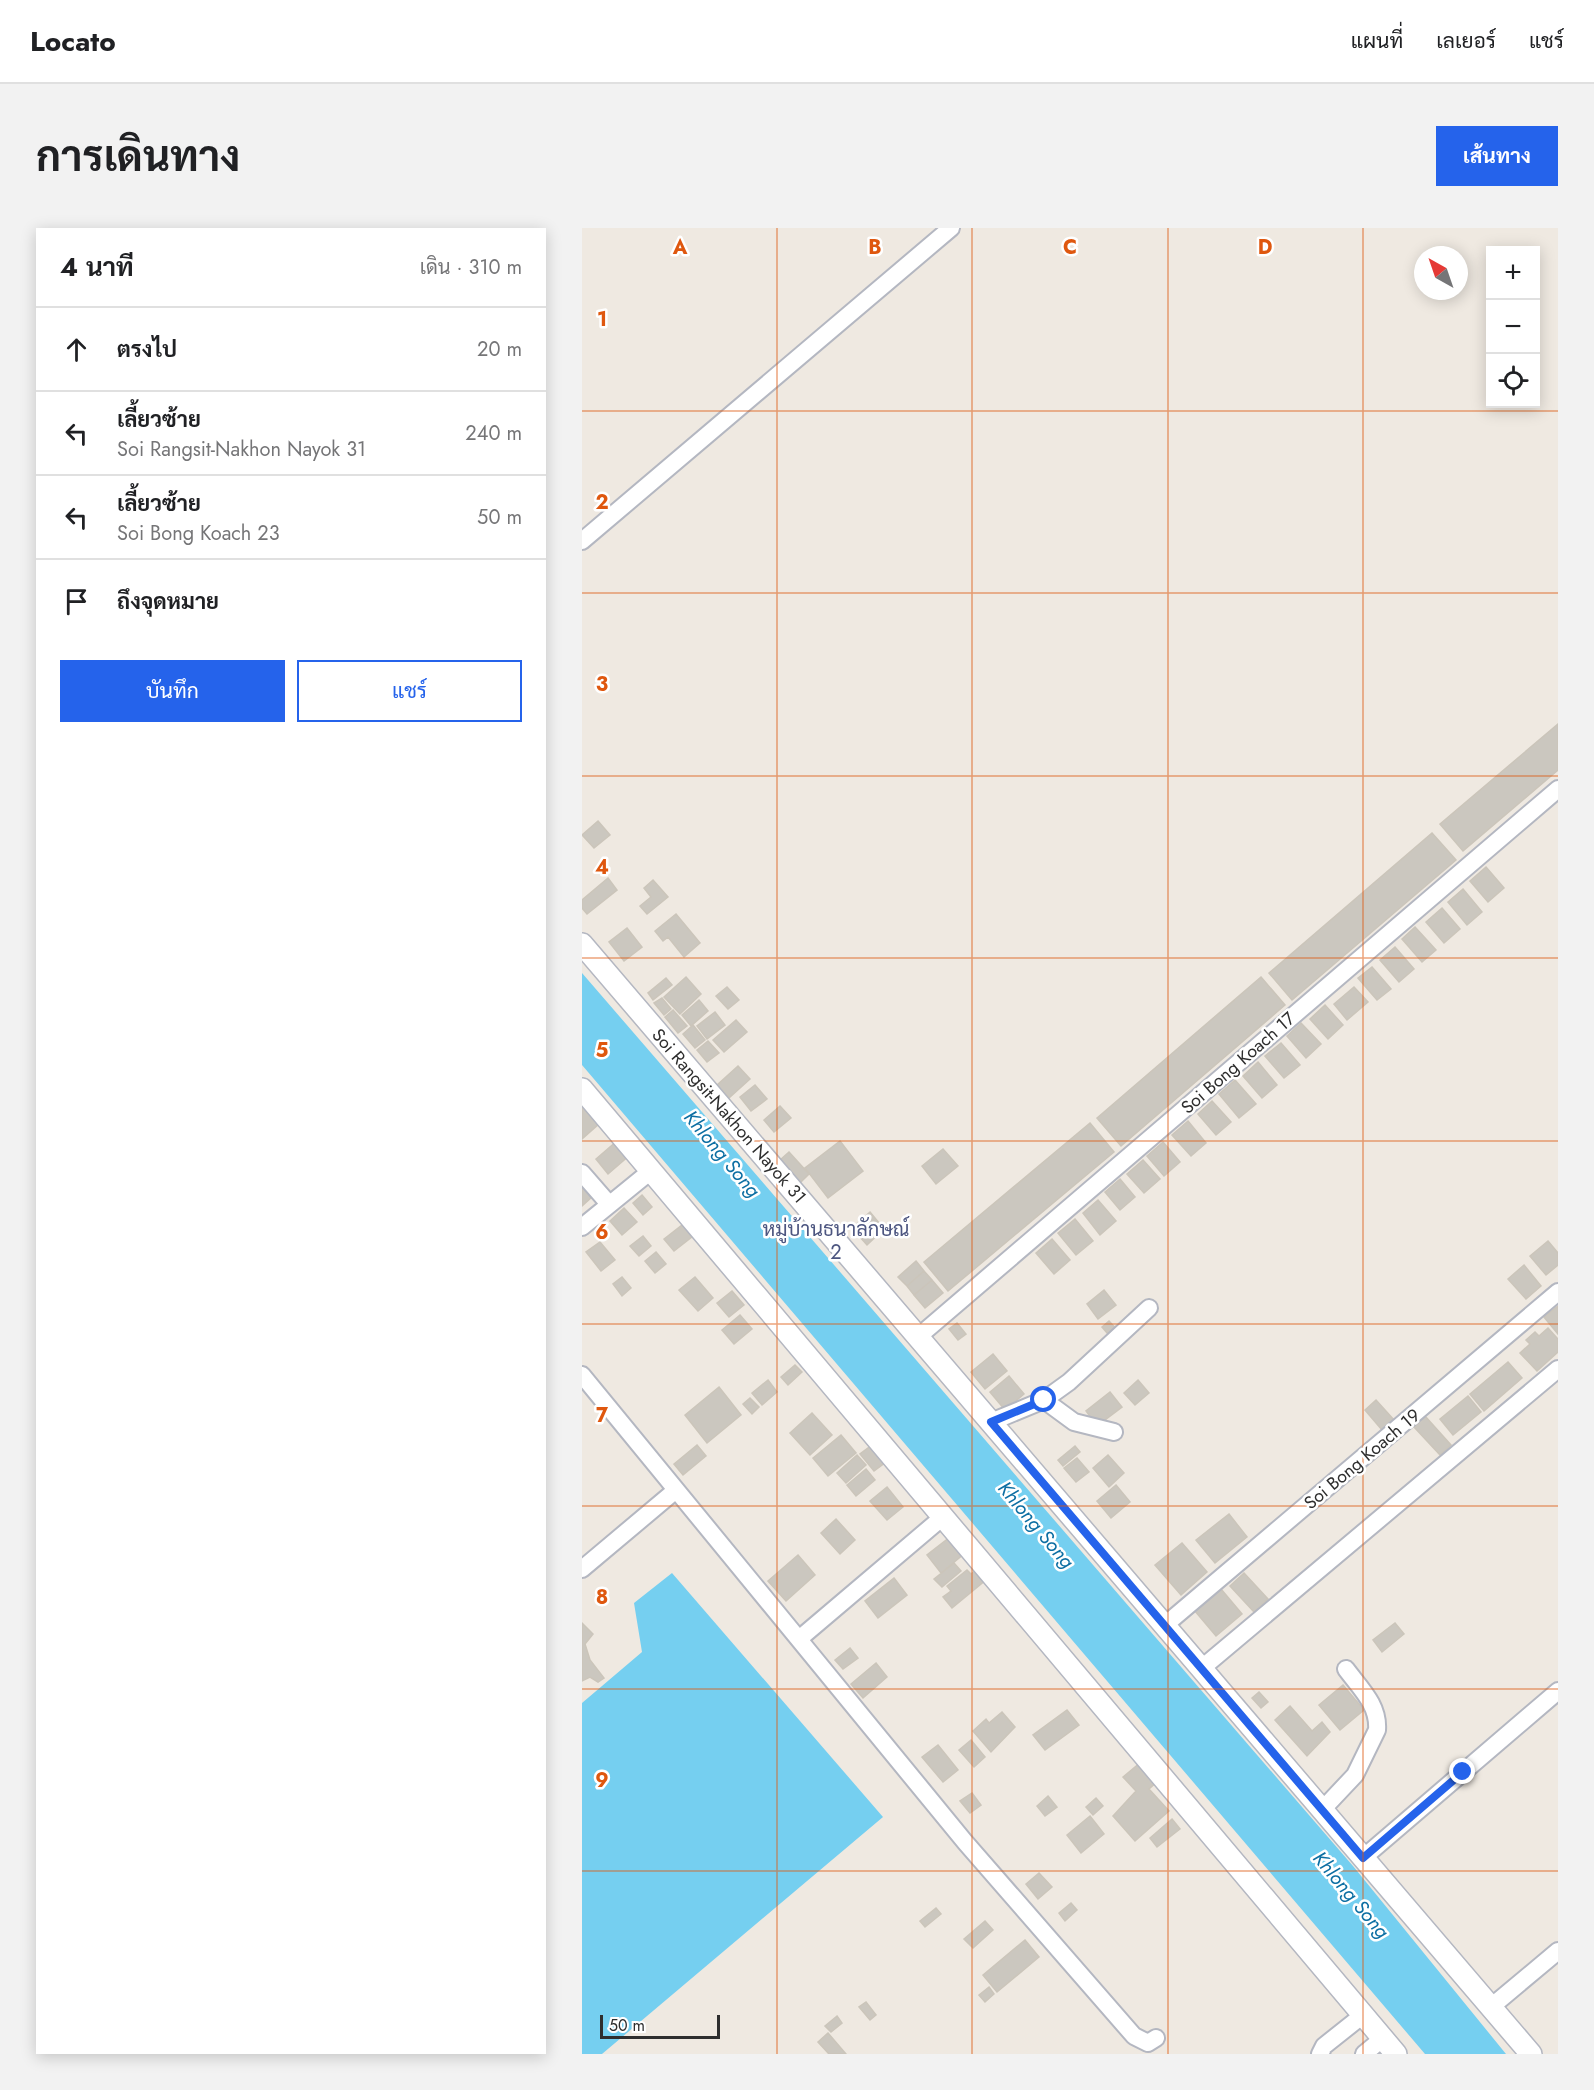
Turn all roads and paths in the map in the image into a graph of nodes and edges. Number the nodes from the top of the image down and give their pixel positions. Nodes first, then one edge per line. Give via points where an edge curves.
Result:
1 (951, 228) edge
2 (582, 541) edge
3 (1558, 789) edge
4 (582, 944) edge
5 (582, 1089) edge
6 (652, 1170) junction
7 (582, 1173) edge
8 (609, 1204) junction
9 (582, 1227) edge
10 (1558, 1292) edge
11 (1149, 1308) dead end
12 (918, 1336) junction
13 (1558, 1369) edge
14 (582, 1375) edge
15 (1044, 1400) junction
16 (991, 1422) junction
17 (1114, 1432) dead end
18 (676, 1490) junction
19 (944, 1516) junction
20 (582, 1569) edge
21 (1165, 1625) junction
22 (799, 1639) junction
23 (1202, 1668) junction
24 (1346, 1669) dead end
25 (1558, 1691) edge
26 (1322, 1810) junction
27 (1363, 1858) junction
28 (1558, 1951) edge
29 (1491, 2007) junction
30 (1363, 2015) junction
31 (1156, 2038) dead end
32 (1389, 2046) edge
33 (1320, 2054) edge
34 (1364, 2054) edge
35 (1532, 2054) edge

1 - 2 street
3 - 12 street, Soi Bong Koach 17
4 - 12 street, Soi Rangsit-Nakhon Nayok 31
5 - 6 street
6 - 8 street
6 - 19 street
7 - 8 street
8 - 9 street
10 - 21 street, Soi Bong Koach 19
11 - 15 street via 1092,1364
12 - 16 street, Soi Rangsit-Nakhon Nayok 31
13 - 23 street
14 - 18 street
15 - 16 street
15 - 17 street via 1074,1422
16 - 21 street, Soi Rangsit-Nakhon Nayok 31
18 - 20 street
18 - 22 street
19 - 22 street
19 - 30 street
21 - 23 street, Soi Rangsit-Nakhon Nayok 31
22 - 31 street via 965,1842 1134,2036 1148,2043
23 - 26 street, Soi Rangsit-Nakhon Nayok 31
24 - 26 street via 1372,1703 1377,1730 1354,1775
25 - 27 street
26 - 27 street, Soi Rangsit-Nakhon Nayok 31
27 - 29 street, Soi Rangsit-Nakhon Nayok 31
28 - 29 street
29 - 35 street, Soi Rangsit-Nakhon Nayok 31
30 - 32 street
30 - 33 street via 1323,2046
32 - 34 street

